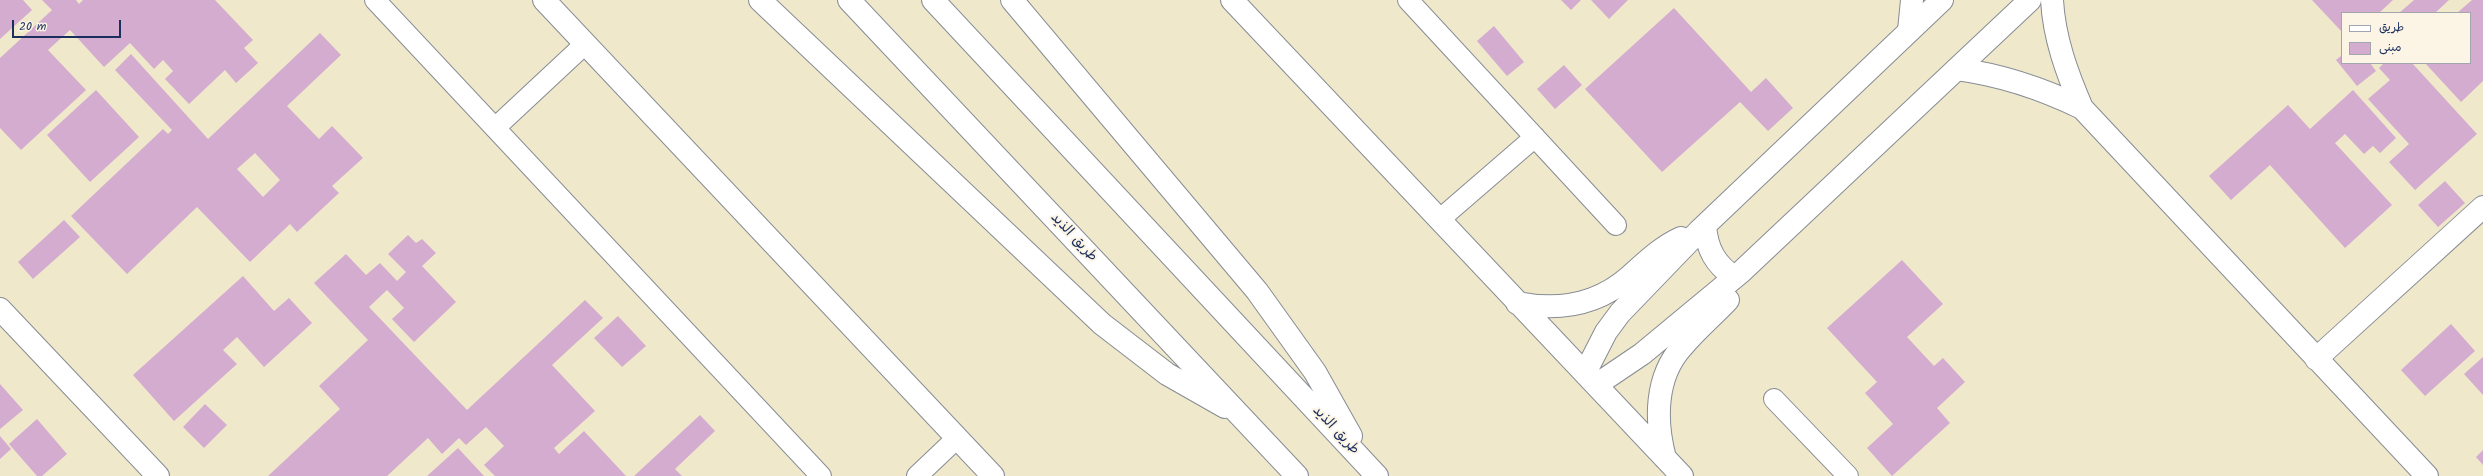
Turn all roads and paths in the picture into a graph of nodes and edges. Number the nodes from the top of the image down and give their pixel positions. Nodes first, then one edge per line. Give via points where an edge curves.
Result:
1 (375, 0) edge
2 (544, 0) edge
3 (760, 0) edge
4 (849, 0) edge
5 (933, 0) edge
6 (1012, 0) edge
7 (1232, 0) edge
8 (1408, 0) edge
9 (1912, 0) edge
10 (1942, 0) edge
11 (2030, 0) edge
12 (2052, 0) edge
13 (1909, 31) junction
14 (585, 44) junction
15 (1957, 69) junction
16 (2082, 108) junction
17 (495, 128) junction
18 (1535, 137) junction
19 (2483, 207) edge
20 (1439, 220) junction
21 (1616, 225) dead end
22 (1702, 228) junction
23 (1737, 275) junction
24 (1517, 302) junction
25 (0, 310) edge
26 (2316, 359) junction
27 (1590, 379) junction
28 (1774, 399) dead end
29 (1239, 414) junction
30 (957, 438) junction
31 (1665, 458) junction
32 (1370, 468) edge
33 (158, 476) edge
34 (821, 476) edge
35 (917, 476) edge
36 (993, 476) edge
37 (1297, 476) edge
38 (1682, 476) edge
39 (1848, 476) edge
40 (2427, 476) edge

1 - 17 lane
2 - 14 main road
3 - 29 main road via 1102,324 1167,374
4 - 29 main road, طريق الذيد
5 - 32 main road, طريق الذيد
6 - 32 main road via 1288,331 1315,372
7 - 20 main road
8 - 18 lane
9 - 13 main road
10 - 13 main road
11 - 15 main road
12 - 16 main road via 2059,46
13 - 22 main road
14 - 17 lane
14 - 30 main road
15 - 16 main road via 1989,73 2021,82
15 - 23 main road
16 - 26 main road
17 - 34 lane
18 - 20 lane
18 - 21 lane
19 - 26 main road
20 - 24 main road
22 - 23 main road via 1712,256 1721,268
22 - 24 main road via 1656,254 1615,288 1599,297 1558,307 1538,307
22 - 27 main road via 1620,313 1606,332
23 - 27 main road via 1642,354
23 - 31 main road via 1731,296 1670,363 1663,381 1658,419
24 - 27 main road
25 - 33 main road
26 - 40 main road
27 - 31 main road
28 - 39 lane
29 - 37 main road, طريق الذيد
30 - 35 lane
30 - 36 main road
31 - 38 main road

